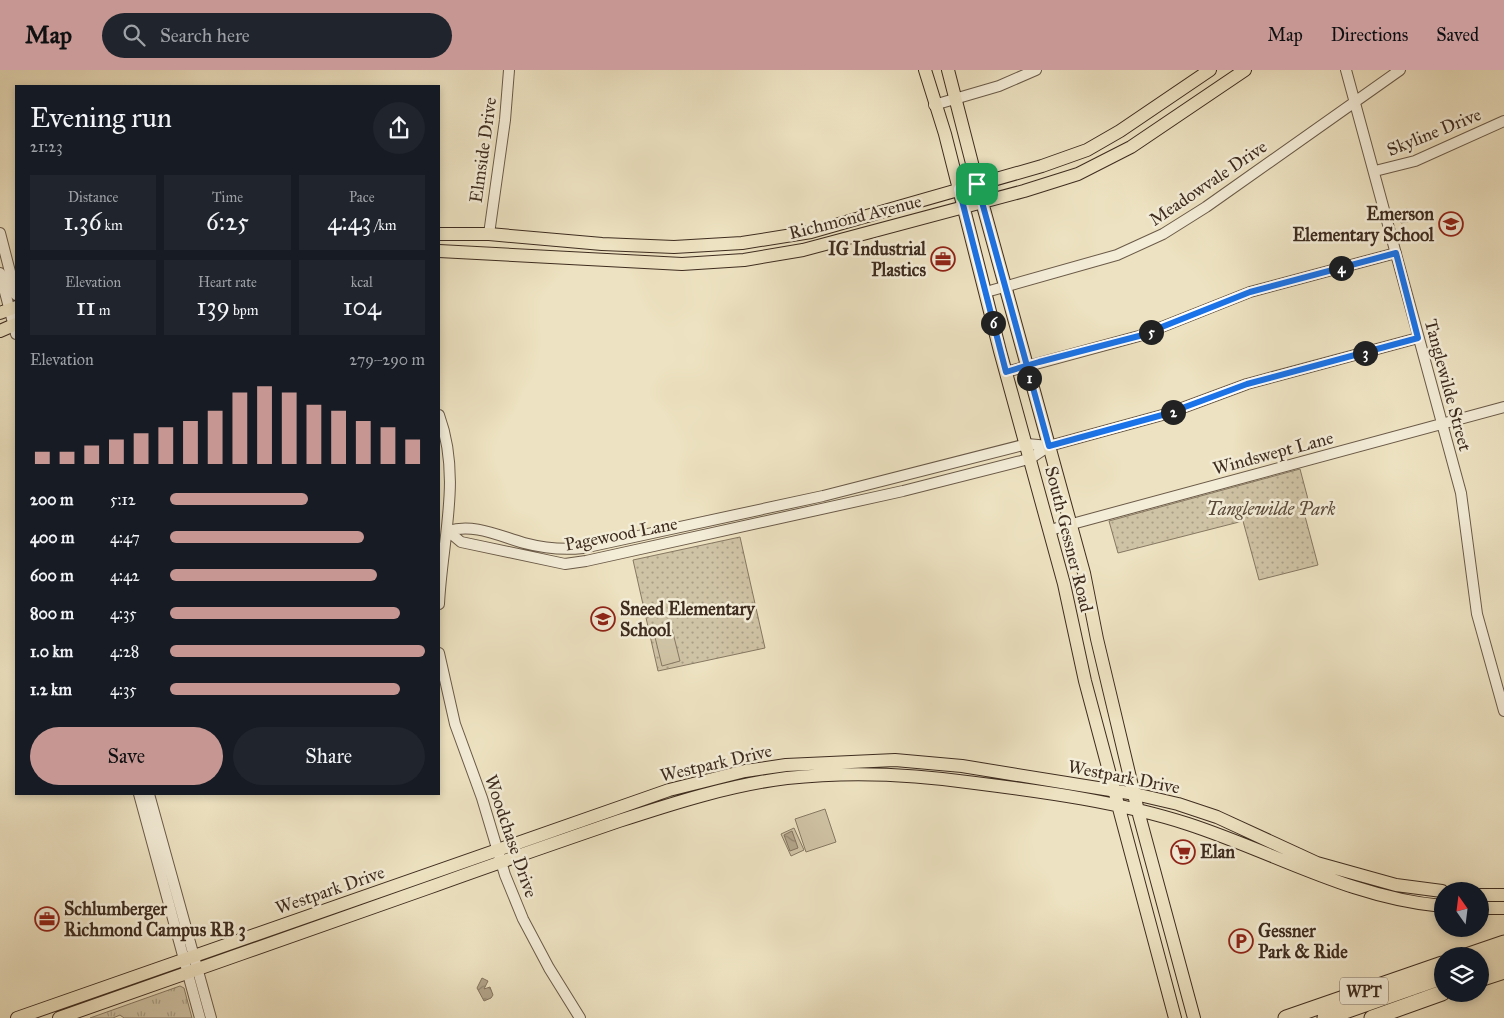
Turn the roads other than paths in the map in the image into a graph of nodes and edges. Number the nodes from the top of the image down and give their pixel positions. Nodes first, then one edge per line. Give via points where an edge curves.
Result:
1 (509, 70) edge
2 (924, 70) edge
3 (948, 70) edge
4 (1036, 70) edge
5 (1210, 70) edge
6 (1246, 70) edge
7 (1346, 70) edge
8 (1400, 70) edge
9 (956, 100) junction
10 (1355, 101) junction
11 (934, 106) junction
12 (1142, 117) junction
13 (1504, 121) edge
14 (1153, 133) junction
15 (1375, 171) junction
16 (977, 184) junction
17 (959, 189) junction
18 (982, 202) junction
19 (964, 207) junction
20 (850, 222) junction
21 (0, 233) edge
22 (440, 234) edge
23 (489, 234) junction
24 (848, 239) junction
25 (440, 243) edge
26 (602, 244) junction
27 (440, 251) edge
28 (1396, 253) junction
29 (603, 260) junction
30 (0, 273) edge
31 (1005, 288) junction
32 (15, 290) edge
33 (986, 292) junction
34 (9, 310) edge
35 (15, 328) edge
36 (0, 331) edge
37 (1418, 338) junction
38 (1026, 366) junction
39 (1006, 372) junction
40 (1504, 407) edge
41 (440, 419) edge
42 (1442, 424) junction
43 (1027, 444) junction
44 (1049, 446) junction
45 (1031, 458) junction
46 (1071, 524) junction
47 (1050, 530) junction
48 (448, 531) junction
49 (440, 573) edge
50 (1097, 639) junction
51 (1078, 643) junction
52 (440, 657) edge
53 (1504, 712) edge
54 (895, 760) junction
55 (1001, 773) junction
56 (895, 774) junction
57 (999, 786) junction
58 (1114, 791) junction
59 (1135, 794) junction
60 (138, 795) edge
61 (149, 795) edge
62 (1118, 807) junction
63 (1138, 811) junction
64 (499, 856) junction
65 (1327, 873) junction
66 (1434, 890) edge
67 (400, 891) junction
68 (1489, 894) edge
69 (1504, 895) edge
70 (1434, 896) edge
71 (1428, 905) junction
72 (1434, 905) edge
73 (1489, 908) edge
74 (1504, 908) edge
75 (1172, 931) junction
76 (1153, 936) junction
77 (1504, 943) edge
78 (1489, 948) edge
79 (1504, 956) edge
80 (188, 958) junction
81 (1489, 961) edge
82 (1434, 967) edge
83 (192, 971) junction
84 (1504, 971) edge
85 (1489, 976) edge
86 (1434, 980) edge
87 (1434, 996) edge
88 (74, 998) junction
89 (79, 1011) junction
90 (16, 1018) edge
91 (59, 1018) edge
92 (200, 1018) edge
93 (210, 1018) edge
94 (580, 1018) edge
95 (1176, 1018) edge
96 (1194, 1018) edge
97 (1286, 1018) edge
98 (1325, 1018) edge
99 (1372, 1018) edge

1 - 23 street, Elmside Drive
2 - 11 main road, South Gessner Road
3 - 9 main road, South Gessner Road
4 - 9 street
5 - 12 main road, Richmond Avenue
6 - 14 main road, Richmond Avenue
7 - 10 street, Tanglewilde Street
8 - 10 street, Meadowvale Drive
9 - 11 street
9 - 16 main road, South Gessner Road
10 - 15 street, Tanglewilde Street
10 - 31 street, Meadowvale Drive via 1163,234 1116,255
11 - 17 main road, South Gessner Road
12 - 14 main road
12 - 16 main road, Richmond Avenue via 1087,150
13 - 15 street, Skyline Drive via 1415,161
14 - 18 main road, Richmond Avenue via 1078,174
15 - 28 street, Tanglewilde Street
16 - 17 main road, Richmond Avenue
16 - 18 main road, South Gessner Road
17 - 19 main road, South Gessner Road
17 - 20 main road, Richmond Avenue
18 - 19 main road, Richmond Avenue
18 - 31 main road, South Gessner Road
19 - 24 main road, Richmond Avenue
19 - 33 main road, South Gessner Road
20 - 24 main road
20 - 26 main road, Richmond Avenue via 811,232 711,246
21 - 32 street
22 - 23 main road, Richmond Avenue
23 - 25 main road via 482,242
23 - 26 main road, Richmond Avenue
24 - 29 main road, Richmond Avenue via 771,256 718,263 646,264
26 - 29 main road
27 - 29 main road, Richmond Avenue
28 - 37 street, Tanglewilde Street
28 - 38 street via 1250,292 1139,336
30 - 34 street
31 - 33 street, Meadowvale Drive
31 - 38 main road, South Gessner Road
33 - 39 main road, South Gessner Road
34 - 35 street
35 - 36 main road
37 - 42 street, Tanglewilde Street
37 - 44 street, Pagewood Lane via 1247,384 1166,414
38 - 39 street
38 - 44 main road, South Gessner Road
39 - 43 main road, South Gessner Road
40 - 42 street, Windswept Lane
41 - 48 street via 451,478
42 - 46 street, Windswept Lane
42 - 53 street, Tanglewilde Street via 1461,493 1477,614
43 - 44 street, Pagewood Lane
43 - 45 main road, South Gessner Road
43 - 48 street, Pagewood Lane via 823,496 583,548 568,550 534,545 464,527
44 - 45 street, Pagewood Lane
44 - 46 main road, South Gessner Road
45 - 47 main road, South Gessner Road
45 - 48 street, Pagewood Lane via 864,500 564,564 461,542
46 - 47 street, Windswept Lane
46 - 50 main road, South Gessner Road
47 - 51 main road, South Gessner Road
48 - 49 street
50 - 51 main road
50 - 59 main road, South Gessner Road
51 - 58 main road, South Gessner Road
52 - 64 street, Woodchase Drive via 455,724
54 - 55 main road, Westpark Drive
54 - 56 main road
54 - 64 main road, Westpark Drive via 786,765 696,782
55 - 57 main road
55 - 58 main road, Westpark Drive
56 - 57 main road, Westpark Drive
56 - 64 main road, Westpark Drive via 790,778 731,788
57 - 62 main road, Westpark Drive
58 - 59 main road, Westpark Drive
58 - 62 main road, South Gessner Road
59 - 63 main road, South Gessner Road
59 - 65 main road, Westpark Drive via 1217,817
60 - 80 street
61 - 80 street
62 - 63 main road, Westpark Drive
62 - 76 main road, South Gessner Road
63 - 65 main road, Westpark Drive
63 - 75 main road, South Gessner Road
64 - 67 main road, Westpark Drive
64 - 94 street, Woodchase Drive via 523,919
65 - 66 main road, Westpark Drive
65 - 71 main road, Westpark Drive via 1355,888
67 - 80 main road, Westpark Drive
67 - 83 main road, Westpark Drive
68 - 69 main road
70 - 71 main road
71 - 72 main road, Westpark Drive
73 - 74 main road
75 - 76 main road
75 - 96 main road, South Gessner Road
76 - 95 main road, South Gessner Road
77 - 78 highway
79 - 81 highway
80 - 83 street
80 - 88 main road, Westpark Drive
82 - 97 highway, WPT
83 - 89 main road, Westpark Drive
83 - 92 street
83 - 93 street
84 - 85 highway
86 - 98 highway, WPT
87 - 99 highway
88 - 89 main road
88 - 90 main road, Westpark Drive
89 - 91 main road, Westpark Drive

